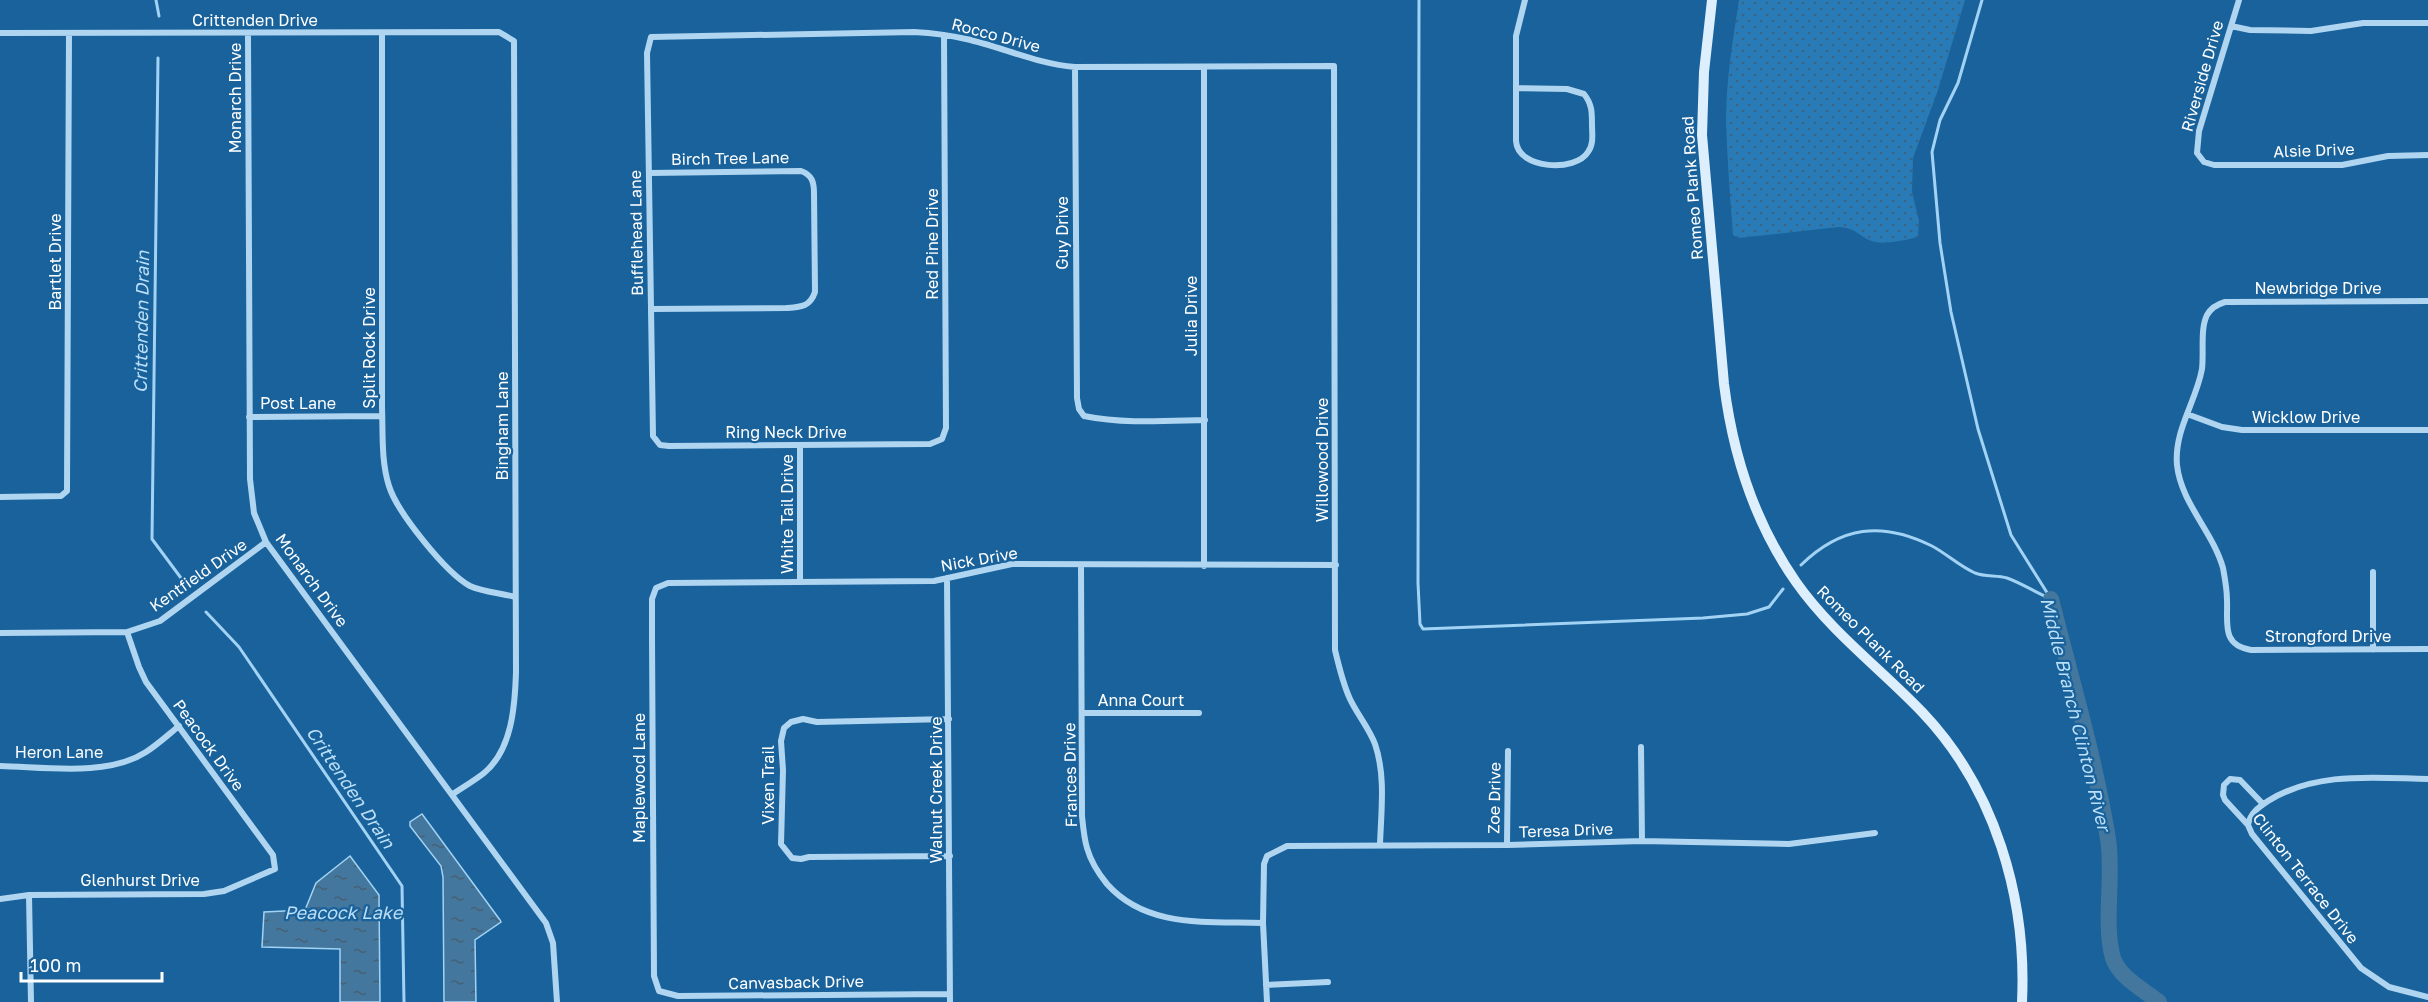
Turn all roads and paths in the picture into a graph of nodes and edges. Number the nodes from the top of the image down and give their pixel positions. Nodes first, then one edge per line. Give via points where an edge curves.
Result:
1 (1525, 0) edge
2 (1712, 0) edge
3 (2239, 0) edge
4 (2428, 23) edge
5 (2231, 26) junction
6 (0, 33) edge
7 (69, 33) junction
8 (248, 34) junction
9 (382, 34) junction
10 (944, 35) junction
11 (509, 36) joint
12 (651, 37) joint
13 (1334, 66) joint
14 (1075, 67) junction
15 (1204, 67) junction
16 (1516, 88) junction
17 (2428, 155) edge
18 (2201, 160) joint
19 (649, 173) junction
20 (2428, 301) edge
21 (651, 309) junction
22 (2187, 414) junction
23 (382, 416) junction
24 (249, 417) junction
25 (1204, 420) junction
26 (651, 430) joint
27 (2428, 430) edge
28 (930, 444) joint
29 (800, 445) junction
30 (0, 497) edge
31 (266, 542) junction
32 (1082, 565) junction
33 (1336, 565) junction
34 (1204, 566) junction
35 (2373, 572) dead end
36 (947, 579) junction
37 (800, 582) junction
38 (662, 584) joint
39 (515, 597) junction
40 (127, 632) junction
41 (0, 633) edge
42 (2428, 649) edge
43 (2373, 650) junction
44 (1082, 713) junction
45 (1199, 713) dead end
46 (949, 719) junction
47 (179, 726) junction
48 (1641, 747) dead end
49 (1509, 751) dead end
50 (0, 766) edge
51 (2428, 779) edge
52 (453, 794) junction
53 (2263, 804) junction
54 (2248, 825) junction
55 (1875, 833) dead end
56 (1642, 841) junction
57 (1380, 845) junction
58 (1507, 845) junction
59 (950, 856) junction
60 (275, 869) joint
61 (29, 895) junction
62 (0, 899) edge
63 (1263, 923) junction
64 (654, 976) joint
65 (1328, 982) dead end
66 (1266, 985) junction
67 (950, 994) junction
68 (2428, 997) edge
69 (31, 1002) edge
70 (556, 1002) edge
71 (950, 1002) edge
72 (1267, 1002) edge
73 (2022, 1002) edge

1 - 16 street via 1516,36
2 - 73 main road, Romeo Plank Road via 1702,102 1703,160 1724,384 1739,465 1768,536 1796,583 1832,625 1937,729 1976,787 2012,883
3 - 5 street, Riverside Drive
4 - 5 street via 2363,23 2311,31
5 - 18 street, Riverside Drive via 2199,131 2196,147
6 - 7 street, Crittenden Drive
7 - 8 street, Crittenden Drive
7 - 30 street, Bartlet Drive via 67,491 61,496
8 - 9 street, Crittenden Drive
8 - 24 street, Monarch Drive
9 - 11 street, Crittenden Drive via 499,32
9 - 23 street, Split Rock Drive
10 - 12 street, Rocco Drive via 914,32
10 - 14 street, Rocco Drive
10 - 28 street, Red Pine Drive via 946,428 942,439
11 - 39 street, Bingham Lane via 514,41 515,54
12 - 19 street, Bufflehead Lane via 647,53
13 - 15 street, Rocco Drive
13 - 33 street, Willowood Drive
14 - 15 street, Rocco Drive
14 - 25 street, Guy Drive via 1079,409 1084,416 1096,419
15 - 25 street, Julia Drive
16 - 16 street via 1516,146 1520,154 1532,162 1566,164 1586,156 1593,140 1592,109 1584,94 1575,90
17 - 18 street, Alsie Drive via 2388,156 2342,165 2214,165
19 - 21 street, Bufflehead Lane
19 - 21 street, Birch Tree Lane via 794,170 809,176 814,186 815,292 811,302 786,308
20 - 22 street, Newbridge Drive via 2225,302 2210,311 2205,321 2200,377
21 - 26 street, Bufflehead Lane
22 - 27 street, Wicklow Drive via 2242,430
22 - 43 street, Strongford Drive via 2178,445 2178,474 2220,557 2231,640 2251,650
23 - 24 street, Post Lane
23 - 39 street, Split Rock Drive via 384,466 395,500 450,572 472,587
24 - 31 street, Monarch Drive via 254,513
25 - 34 street, Julia Drive
26 - 29 street, Ring Neck Drive via 660,445 669,446
28 - 29 street, Ring Neck Drive
29 - 37 street, White Tail Drive
31 - 40 street, Kentfield Drive via 160,621
31 - 52 street, Monarch Drive
32 - 34 street, Nick Drive
32 - 36 street, Nick Drive via 1012,564
32 - 44 street, Frances Drive
33 - 34 street, Nick Drive
33 - 57 street, Willowood Drive via 1335,650 1350,698 1374,743 1379,763
35 - 43 street
36 - 37 street, Nick Drive
36 - 46 street, Walnut Creek Drive
37 - 38 street, Nick Drive
38 - 64 street, Maplewood Lane via 653,592 652,599
39 - 52 street, Bingham Lane via 514,710 504,742 486,772
40 - 41 street, Kentfield Drive
40 - 47 street, Peacock Drive via 146,682
42 - 43 street, Strongford Drive
44 - 45 street, Anna Court
44 - 63 street, Frances Drive via 1082,816 1086,848 1096,871 1132,906 1154,915 1176,920
46 - 59 street, Walnut Creek Drive
46 - 59 street, Vixen Trail via 791,722 784,728 781,741 781,844 792,858 801,859
47 - 50 street, Heron Lane via 145,753 118,764 98,768
47 - 60 street, Peacock Drive via 273,855
48 - 56 street
49 - 58 street, Zoe Drive
51 - 53 street via 2323,780 2290,789
52 - 70 street, Monarch Drive via 546,923 553,943
53 - 54 street
53 - 54 street, Clinton Terrace Drive via 2240,780 2230,779 2224,785 2225,800
54 - 68 street, Clinton Terrace Drive via 2361,968 2389,987
55 - 56 street, Teresa Drive via 1789,844
56 - 58 street, Teresa Drive
57 - 58 street, Teresa Drive
57 - 63 street, Teresa Drive via 1287,846 1267,856
59 - 67 street, Walnut Creek Drive
60 - 61 street, Glenhurst Drive via 224,891 204,894
61 - 62 street, Glenhurst Drive
61 - 69 street
63 - 66 street
64 - 67 street, Canvasback Drive via 659,990 678,996
65 - 66 street
66 - 72 street
67 - 71 street, Walnut Creek Drive

